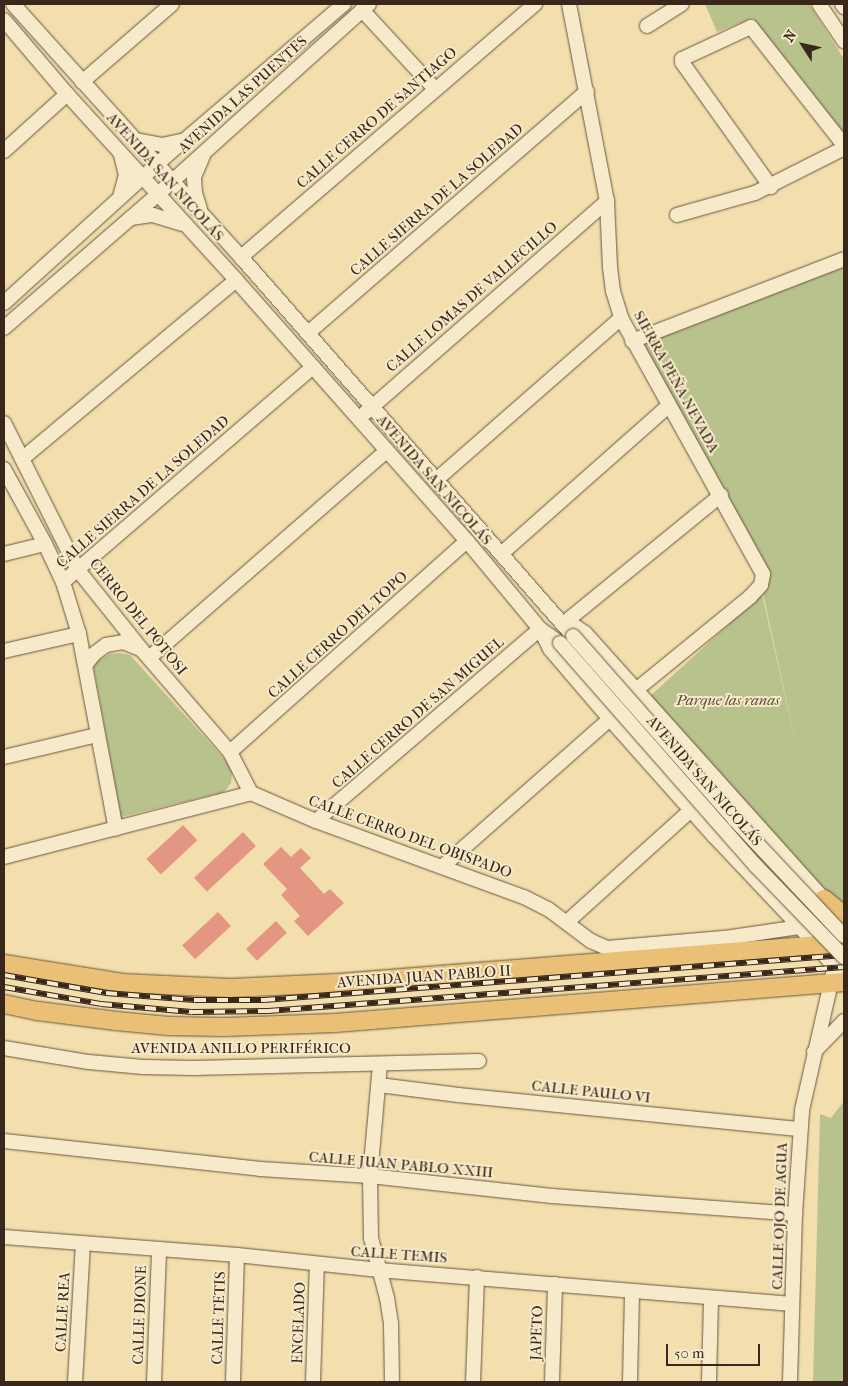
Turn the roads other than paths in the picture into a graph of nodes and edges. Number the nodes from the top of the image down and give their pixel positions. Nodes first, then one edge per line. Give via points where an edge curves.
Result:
1 (13, 4) edge
2 (172, 4) edge
3 (536, 4) edge
4 (569, 4) edge
5 (682, 4) edge
6 (819, 4) edge
7 (842, 4) edge
8 (336, 6) edge
9 (365, 7) edge
10 (844, 7) edge
11 (4, 20) edge
12 (346, 24) junction
13 (647, 26) dead end
14 (844, 41) edge
15 (82, 82) junction
16 (435, 90) junction
17 (587, 91) junction
18 (68, 94) junction
19 (135, 139) junction
20 (186, 139) junction
21 (844, 147) edge
22 (208, 148) junction
23 (4, 151) edge
24 (120, 152) junction
25 (157, 164) junction
26 (143, 178) junction
27 (171, 180) junction
28 (771, 187) junction
29 (158, 194) junction
30 (120, 198) junction
31 (607, 201) junction
32 (678, 215) dead end
33 (204, 216) junction
34 (130, 218) junction
35 (190, 228) junction
36 (241, 257) junction
37 (844, 259) edge
38 (236, 280) junction
39 (4, 303) edge
40 (621, 318) junction
41 (4, 328) edge
42 (308, 333) junction
43 (632, 341) junction
44 (313, 366) junction
45 (371, 406) junction
46 (668, 406) junction
47 (359, 418) junction
48 (4, 423) edge
49 (386, 451) junction
50 (22, 458) junction
51 (4, 469) edge
52 (436, 480) junction
53 (721, 495) junction
54 (467, 541) junction
55 (45, 544) junction
56 (4, 554) edge
57 (501, 554) junction
58 (78, 570) junction
59 (62, 582) junction
60 (563, 624) junction
61 (540, 630) junction
62 (79, 634) junction
63 (4, 651) edge
64 (145, 654) junction
65 (86, 664) junction
66 (636, 690) junction
67 (610, 719) junction
68 (97, 735) junction
69 (230, 752) junction
70 (4, 757) edge
71 (251, 793) junction
72 (691, 810) junction
73 (316, 821) junction
74 (116, 829) junction
75 (4, 858) edge
76 (443, 866) junction
77 (834, 908) edge
78 (567, 922) junction
79 (844, 926) edge
80 (800, 927) junction
81 (844, 936) edge
82 (844, 943) edge
83 (817, 946) junction
84 (4, 964) edge
85 (840, 971) edge
86 (4, 1004) edge
87 (844, 1021) edge
88 (4, 1048) edge
89 (814, 1052) junction
90 (479, 1061) dead end
91 (380, 1064) junction
92 (379, 1085) junction
93 (800, 1129) junction
94 (4, 1140) edge
95 (370, 1176) junction
96 (795, 1214) junction
97 (4, 1237) edge
98 (83, 1244) junction
99 (159, 1249) junction
100 (237, 1255) junction
101 (317, 1264) junction
102 (379, 1270) junction
103 (477, 1277) junction
104 (555, 1284) junction
105 (632, 1292) junction
106 (711, 1298) junction
107 (792, 1304) junction
108 (75, 1382) edge
109 (154, 1382) edge
110 (234, 1382) edge
111 (313, 1382) edge
112 (392, 1382) edge
113 (473, 1382) edge
114 (552, 1382) edge
115 (630, 1382) edge
116 (709, 1382) edge
117 (790, 1382) edge

1 - 15 street, AVENIDA SAN NICOLÁS
2 - 15 street
3 - 16 street, CALLE CERRO DE SANTIAGO
4 - 17 street, SIERRA PEÑA NEVADA
5 - 13 street
6 - 14 street
7 - 10 street
8 - 12 street
8 - 20 street, AVENIDA LAS PUENTES
9 - 12 street, AVENIDA LAS PUENTES
9 - 16 street
11 - 18 street, AVENIDA SAN NICOLÁS
12 - 22 street, AVENIDA LAS PUENTES
15 - 19 street, AVENIDA SAN NICOLÁS
16 - 36 street, CALLE CERRO DE SANTIAGO
17 - 31 street, SIERRA PEÑA NEVADA
17 - 42 street, CALLE SIERRA DE LA SOLEDAD
18 - 23 street
18 - 24 street, AVENIDA SAN NICOLÁS
19 - 20 street via 162,145
19 - 25 street, AVENIDA SAN NICOLÁS
20 - 25 street, AVENIDA LAS PUENTES
21 - 28 street
21 - 28 street via 751,27 682,60
22 - 27 street, AVENIDA LAS PUENTES
22 - 33 street via 194,177 195,193
24 - 26 street, AVENIDA SAN NICOLÁS
24 - 30 street via 126,175
25 - 26 street, AVENIDA LAS PUENTES
25 - 27 street, AVENIDA SAN NICOLÁS
26 - 29 street, AVENIDA SAN NICOLÁS
26 - 30 street, AVENIDA LAS PUENTES
27 - 29 street, AVENIDA LAS PUENTES
27 - 33 street, AVENIDA SAN NICOLÁS
28 - 32 street
29 - 34 street, AVENIDA LAS PUENTES
29 - 35 street, AVENIDA SAN NICOLÁS
30 - 39 street, AVENIDA LAS PUENTES
31 - 40 street, SIERRA PEÑA NEVADA via 610,267
31 - 45 street, CALLE LOMAS DE VALLECILLO
33 - 36 street, AVENIDA SAN NICOLÁS
34 - 35 street via 153,214
34 - 41 street, AVENIDA LAS PUENTES
35 - 38 street, AVENIDA SAN NICOLÁS
36 - 42 street, AVENIDA SAN NICOLÁS
37 - 43 street
38 - 44 street, AVENIDA SAN NICOLÁS
38 - 50 street
40 - 43 street, SIERRA PEÑA NEVADA
40 - 52 street
42 - 45 street, AVENIDA SAN NICOLÁS
43 - 46 street, SIERRA PEÑA NEVADA
44 - 47 street, AVENIDA SAN NICOLÁS
44 - 58 street, CALLE SIERRA DE LA SOLEDAD
45 - 47 street, CALLE LOMAS DE VALLECILLO
45 - 52 street, AVENIDA SAN NICOLÁS
46 - 53 street, SIERRA PEÑA NEVADA
46 - 57 street
47 - 49 street, AVENIDA SAN NICOLÁS
48 - 50 street, CERRO DEL POTOSI
49 - 54 street, AVENIDA SAN NICOLÁS
49 - 64 street
50 - 58 street, CERRO DEL POTOSI
51 - 55 street
52 - 57 street, AVENIDA SAN NICOLÁS
53 - 60 street
53 - 66 street, SIERRA PEÑA NEVADA via 760,565 763,574 761,585
54 - 61 street, AVENIDA SAN NICOLÁS
54 - 69 street, CALLE CERRO DEL TOPO
55 - 56 street, CALLE SIERRA DE LA SOLEDAD
55 - 59 street
57 - 60 street, AVENIDA SAN NICOLÁS
58 - 59 street, CALLE SIERRA DE LA SOLEDAD
58 - 64 street, CERRO DEL POTOSI
59 - 62 street
60 - 66 street via 572,624 585,633
60 - 81 street, AVENIDA SAN NICOLÁS, bridge via 736,820
61 - 67 street via 550,649
61 - 73 street, CALLE CERRO DE SAN MIGUEL
61 - 85 street, AVENIDA SAN NICOLÁS, bridge via 560,643 756,866
62 - 63 street
62 - 65 street
64 - 65 street via 123,642 106,645
64 - 69 street, CERRO DEL POTOSI
65 - 68 street
66 - 77 street
67 - 72 street
67 - 76 street
68 - 70 street
68 - 74 street
69 - 71 street, CERRO DEL POTOSI
71 - 73 street, CALLE CERRO DEL OBISPADO
71 - 74 street
72 - 78 street
72 - 80 street
73 - 76 street, CALLE CERRO DEL OBISPADO
74 - 75 street
76 - 78 street, CALLE CERRO DEL OBISPADO via 524,897
77 - 79 street
77 - 80 street, CALLE CERRO DEL OBISPADO
78 - 80 street, CALLE CERRO DEL OBISPADO via 591,941 607,948 732,937
80 - 83 street
82 - 83 main road, AVENIDA JUAN PABLO II
83 - 84 main road, AVENIDA JUAN PABLO II via 338,984 230,988 122,983
83 - 85 street
85 - 86 main road via 335,1023 169,1026
85 - 89 street, CALLE OJO DE AGUA
87 - 89 street
88 - 91 street, AVENIDA ANILLO PERIFÉRICO via 143,1067
89 - 93 street, CALLE OJO DE AGUA
90 - 91 street, AVENIDA ANILLO PERIFÉRICO
91 - 92 street
92 - 93 street, CALLE PAULO VI
92 - 95 street
93 - 96 street, CALLE OJO DE AGUA
94 - 95 street, CALLE JUAN PABLO XXIII via 260,1169
95 - 96 street, CALLE JUAN PABLO XXIII via 552,1196
95 - 102 street via 371,1238
96 - 107 street, CALLE OJO DE AGUA
97 - 98 street, CALLE TEMIS
98 - 99 street, CALLE TEMIS
98 - 108 street, CALLE REA
99 - 100 street, CALLE TEMIS
99 - 109 street, CALLE DIONE
100 - 101 street, CALLE TEMIS
100 - 110 street, CALLE TETIS
101 - 102 street, CALLE TEMIS
101 - 111 street, ENCELADO
102 - 103 street, CALLE TEMIS
102 - 112 street via 391,1324
103 - 104 street, CALLE TEMIS
103 - 113 street
104 - 105 street, CALLE TEMIS
104 - 114 street, JAPETO
105 - 106 street, CALLE TEMIS
105 - 115 street
106 - 107 street, CALLE TEMIS
106 - 116 street
107 - 117 street, CALLE OJO DE AGUA

